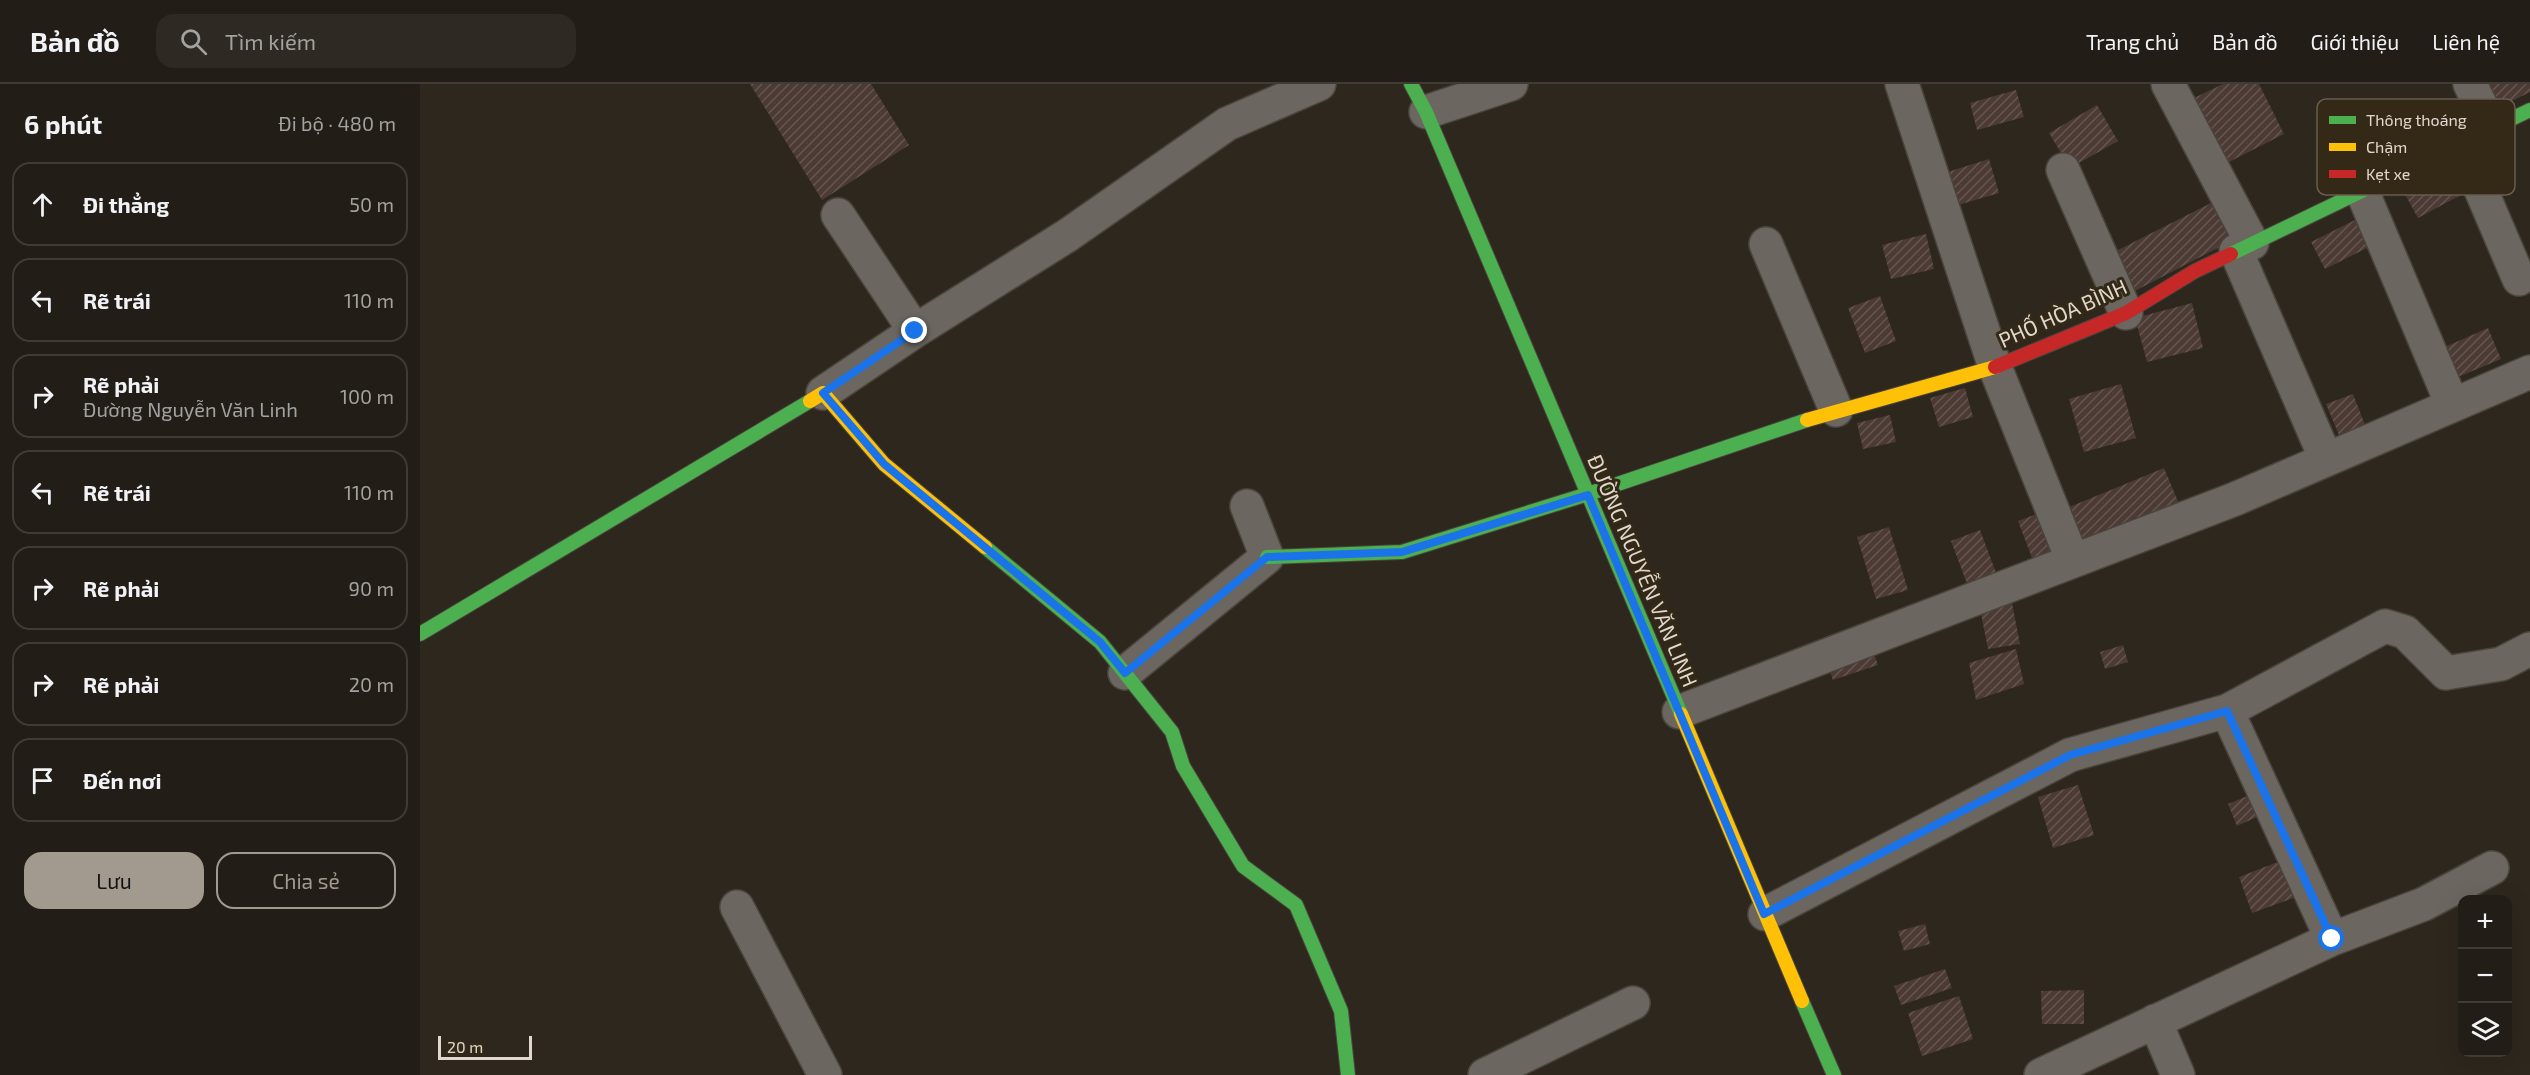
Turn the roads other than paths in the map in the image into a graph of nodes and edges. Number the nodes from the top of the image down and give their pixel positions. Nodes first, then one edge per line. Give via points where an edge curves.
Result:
1 (1319, 84) edge
2 (1511, 84) edge
3 (1902, 84) edge
4 (2168, 84) edge
5 (2470, 84) edge
6 (1418, 98) edge
7 (2478, 99) edge
8 (2530, 110) edge
9 (2515, 117) edge
10 (2063, 170) dead end
11 (2352, 195) edge
12 (2364, 195) edge
13 (2483, 195) edge
14 (838, 215) dead end
15 (1766, 244) dead end
16 (2244, 247) junction
17 (2519, 279) dead end
18 (2126, 313) junction
19 (915, 331) junction
20 (1995, 367) junction
21 (2530, 372) edge
22 (823, 393) junction
23 (2452, 404) junction
24 (1836, 410) junction
25 (2326, 459) junction
26 (1588, 495) junction
27 (1247, 506) dead end
28 (1267, 557) junction
29 (2073, 561) junction
30 (420, 634) edge
31 (2530, 649) edge
32 (1125, 673) junction
33 (1679, 711) junction
34 (2227, 711) junction
35 (2492, 868) dead end
36 (737, 907) dead end
37 (1764, 914) junction
38 (2332, 939) junction
39 (1633, 1003) dead end
40 (2155, 1021) junction
41 (825, 1075) edge
42 (1348, 1075) edge
43 (1485, 1075) edge
44 (1834, 1075) edge
45 (2041, 1075) edge
46 (2178, 1075) edge

1 - 19 street via 1227,124 1068,235
2 - 6 street
3 - 20 street
4 - 16 street
5 - 7 street
6 - 26 street, ĐƯỜNG NGUYỄN VĂN LINH
8 - 9 street, PHỐ HÒA BÌNH
10 - 18 street
11 - 16 street, PHỐ HÒA BÌNH
12 - 23 street
13 - 17 street
14 - 19 street
15 - 24 street
16 - 18 street, PHỐ HÒA BÌNH
16 - 25 street
18 - 20 street, PHỐ HÒA BÌNH
19 - 22 street
20 - 24 street, PHỐ HÒA BÌNH
20 - 29 street
21 - 23 street
22 - 30 street
22 - 32 street via 884,464 1100,642
23 - 25 street
24 - 26 street, PHỐ HÒA BÌNH
25 - 29 street via 2235,499
26 - 28 street, PHỐ HÒA BÌNH via 1402,552
26 - 33 street, ĐƯỜNG NGUYỄN VĂN LINH
27 - 28 street
28 - 32 street
29 - 33 street
31 - 34 street via 2500,664 2446,673 2405,632 2385,626
32 - 42 street via 1172,732 1184,766 1243,866 1296,905 1341,1011
33 - 37 street, ĐƯỜNG NGUYỄN VĂN LINH
34 - 37 street via 2070,755
34 - 38 street
35 - 38 street via 2424,904
36 - 41 street
37 - 44 street, ĐƯỜNG NGUYỄN VĂN LINH
38 - 40 street
39 - 43 street
40 - 45 street
40 - 46 street

